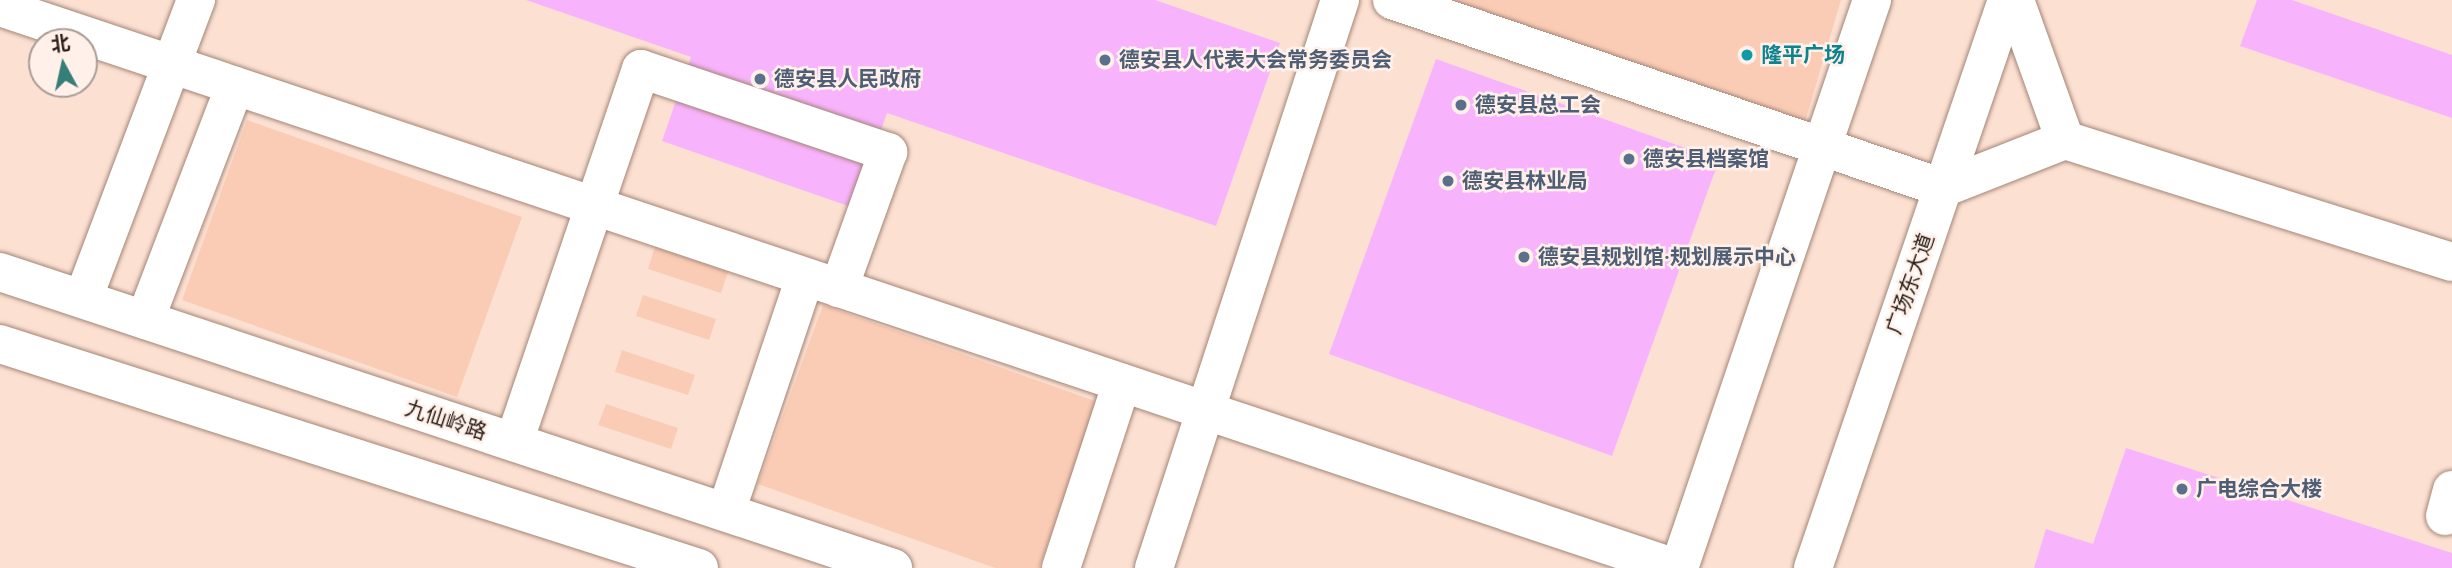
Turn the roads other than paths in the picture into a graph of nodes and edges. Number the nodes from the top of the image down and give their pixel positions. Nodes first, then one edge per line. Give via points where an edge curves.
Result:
1 (196, 0) edge
2 (1340, 0) edge
3 (1392, 0) edge
4 (1872, 0) edge
5 (2007, 0) edge
6 (2015, 0) edge
7 (0, 7) edge
8 (172, 64) junction
9 (235, 86) junction
10 (2065, 140) junction
11 (1822, 146) junction
12 (1943, 188) junction
13 (595, 206) junction
14 (2452, 262) edge
15 (0, 271) edge
16 (822, 282) junction
17 (83, 299) junction
18 (145, 320) junction
19 (0, 344) edge
20 (1122, 383) junction
21 (1206, 411) junction
22 (514, 442) junction
23 (726, 512) junction
24 (699, 568) edge
25 (893, 568) edge
26 (1061, 568) edge
27 (1154, 568) edge
28 (1677, 568) edge
29 (1813, 568) edge

1 - 8 street
2 - 21 street
3 - 11 street
4 - 11 street
5 - 12 street, 广场东大道
6 - 10 street
7 - 8 street
8 - 9 street
8 - 17 street
9 - 13 street
9 - 18 street
10 - 12 street
10 - 14 street
11 - 12 street
11 - 28 street
12 - 29 street, 广场东大道
13 - 16 street
13 - 16 street via 641,69 888,152
13 - 22 street
15 - 17 street, 九仙岭路
16 - 20 street
16 - 23 street
17 - 18 street, 九仙岭路
18 - 22 street, 九仙岭路
19 - 24 street
20 - 21 street
20 - 26 street
21 - 27 street
21 - 28 street
22 - 23 street, 九仙岭路
23 - 25 street, 九仙岭路

